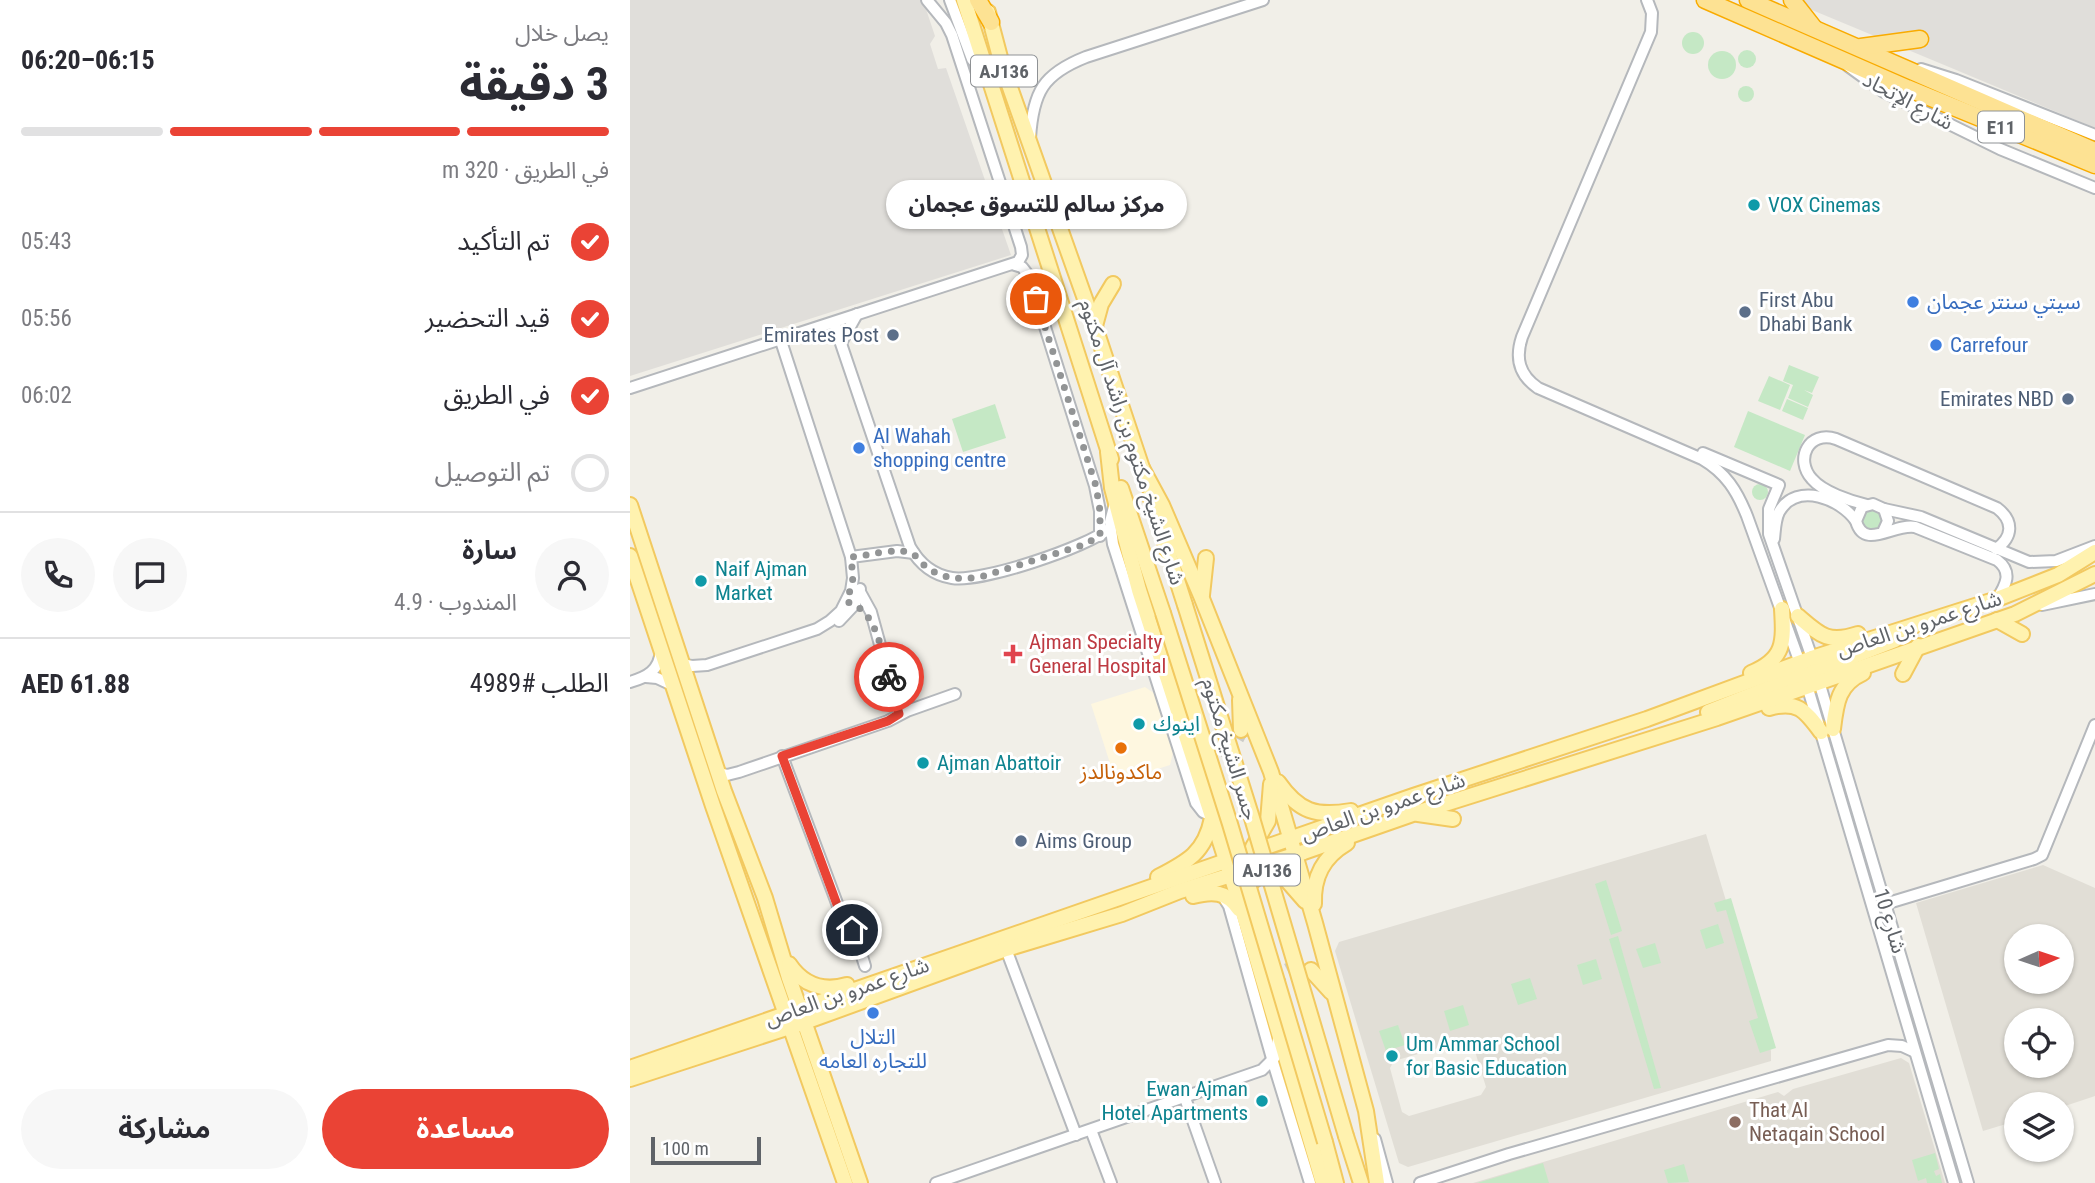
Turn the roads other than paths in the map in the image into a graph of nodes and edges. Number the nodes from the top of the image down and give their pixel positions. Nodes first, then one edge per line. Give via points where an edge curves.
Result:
1 (927, 0) edge
2 (950, 0) edge
3 (964, 0) edge
4 (978, 0) edge
5 (985, 0) edge
6 (1263, 0) edge
7 (1647, 0) edge
8 (1705, 0) edge
9 (1748, 0) edge
10 (1792, 0) edge
11 (991, 22) junction
12 (1816, 30) junction
13 (1920, 39) dead end
14 (1859, 47) junction
15 (1840, 59) junction
16 (1901, 67) junction
17 (987, 77) junction
18 (2095, 135) edge
19 (1030, 141) junction
20 (2095, 151) edge
21 (2095, 165) edge
22 (2095, 188) edge
23 (1015, 265) junction
24 (1113, 284) dead end
25 (857, 314) junction
26 (834, 323) junction
27 (1095, 327) junction
28 (780, 341) junction
29 (842, 341) junction
30 (630, 388) edge
31 (1674, 447) junction
32 (1108, 452) junction
33 (1142, 468) junction
34 (1115, 500) junction
35 (630, 505) edge
36 (1867, 505) junction
37 (1884, 509) junction
38 (1856, 521) junction
39 (1110, 528) junction
40 (1883, 532) junction
41 (1100, 536) junction
42 (1773, 546) junction
43 (1996, 549) junction
44 (2094, 551) edge
45 (914, 554) junction
46 (630, 556) edge
47 (1206, 558) dead end
48 (852, 560) junction
49 (2095, 574) edge
50 (860, 592) junction
51 (2095, 594) edge
52 (1202, 596) junction
53 (1997, 599) junction
54 (851, 603) junction
55 (1185, 605) joint
56 (2029, 608) junction
57 (1782, 609) junction
58 (1163, 613) joint
59 (1798, 616) junction
60 (1935, 619) junction
61 (1997, 620) junction
62 (873, 624) junction
63 (1916, 624) junction
64 (2022, 634) dead end
65 (1918, 646) junction
66 (661, 651) junction
67 (1888, 656) junction
68 (682, 664) junction
69 (707, 665) junction
70 (1154, 673) junction
71 (1810, 673) junction
72 (1903, 674) dead end
73 (646, 677) junction
74 (630, 682) edge
75 (1237, 682) junction
76 (1170, 683) junction
77 (672, 685) junction
78 (691, 690) junction
79 (955, 694) dead end
80 (1709, 696) junction
81 (899, 714) junction
82 (1181, 716) junction
83 (1717, 718) junction
84 (2095, 725) edge
85 (1681, 729) junction
86 (1241, 730) dead end
87 (1827, 731) junction
88 (1201, 743) dead end
89 (2092, 743) edge
90 (782, 756) junction
91 (1183, 760) junction
92 (1572, 764) junction
93 (1197, 765) junction
94 (1271, 772) junction
95 (718, 773) junction
96 (1568, 779) dead end
97 (1376, 810) junction
98 (1413, 814) junction
99 (1212, 816) junction
100 (1453, 819) dead end
101 (1373, 828) junction
102 (1296, 849) junction
103 (1250, 860) junction
104 (1284, 877) junction
105 (1220, 893) junction
106 (1244, 894) junction
107 (1145, 896) junction
108 (1885, 904) junction
109 (771, 915) junction
110 (1313, 917) junction
111 (1246, 922) junction
112 (1006, 949) junction
113 (865, 966) dead end
114 (1311, 970) dead end
115 (770, 971) junction
116 (889, 977) junction
117 (1274, 986) tunnel mouth
118 (1335, 996) junction
119 (1270, 1005) junction
120 (835, 1010) junction
121 (803, 1015) junction
122 (788, 1020) junction
123 (1906, 1021) junction
124 (760, 1029) junction
125 (1278, 1032) junction
126 (1888, 1045) junction
127 (797, 1049) junction
128 (815, 1050) junction
129 (1915, 1052) junction
130 (1273, 1062) junction
131 (630, 1068) edge
132 (1262, 1070) junction
133 (1277, 1076) junction
134 (630, 1079) edge
135 (1185, 1098) junction
136 (1091, 1130) junction
137 (1076, 1135) junction
138 (1383, 1180) edge
139 (845, 1183) edge
140 (860, 1183) edge
141 (936, 1183) edge
142 (1111, 1183) edge
143 (1214, 1183) edge
144 (1310, 1183) edge
145 (1323, 1183) edge
146 (1336, 1183) edge
147 (1360, 1183) edge
148 (1400, 1183) edge
149 (1420, 1183) edge
150 (1954, 1183) edge
151 (1968, 1183) edge

1 - 23 street via 950,31 990,148 1021,247
2 - 17 street via 972,59
3 - 17 main road, شارع الشيخ مكتوم بن راشد آل مكتوم / AJ136
4 - 11 highway
5 - 11 main road, شارع الشيخ مكتوم بن راشد آل مكتوم / AJ136
6 - 19 street via 1062,67 1046,81 1035,100
7 - 31 street via 1651,32 1522,337 1518,356 1523,374 1538,388
8 - 15 highway, شارع الإتحاد / E11
9 - 12 highway, شارع الإتحاد / E11
10 - 12 highway
11 - 19 main road, شارع الشيخ مكتوم بن راشد آل مكتوم / AJ136
12 - 14 highway, شارع الإتحاد / E11
13 - 14 highway
14 - 16 highway, شارع الإتحاد / E11
15 - 21 highway, شارع الإتحاد / E11
15 - 22 street, شارع الإتحاد via 1884,92 2000,149
16 - 18 street, شارع الإتحاد via 1939,74
16 - 20 highway, شارع الإتحاد / E11
17 - 32 main road, شارع الشيخ مكتوم بن راشد آل مكتوم / AJ136
19 - 27 main road, شارع الشيخ مكتوم بن راشد آل مكتوم / AJ136
23 - 25 street
23 - 41 street via 1029,276 1096,486
24 - 27 main road
25 - 26 street
25 - 29 street
26 - 28 street
26 - 29 street
27 - 33 main road, شارع الشيخ مكتوم بن راشد آل مكتوم / AJ136
28 - 30 street
28 - 48 street
29 - 45 street
31 - 42 street via 1688,447 1779,485 1767,517
31 - 57 street via 1713,466 1730,482
32 - 34 main road
32 - 58 main road, شارع الشيخ مكتوم بن راشد آل مكتوم / AJ136
33 - 52 main road
33 - 55 main road, شارع الشيخ مكتوم بن راشد آل مكتوم / AJ136
34 - 39 street
34 - 76 main road
35 - 68 main road
36 - 37 street
36 - 38 street via 1858,511
36 - 43 street via 1810,477 1805,457 1812,442 1836,439 1997,508 2010,528
37 - 40 street via 1888,521
37 - 43 street via 1921,517
38 - 40 street via 1866,535
38 - 42 street via 1824,498 1799,497 1779,512
39 - 41 street
39 - 70 street
40 - 53 street via 1915,527 1997,560 2005,567 2007,578
41 - 45 street via 968,579 928,569
42 - 59 street
43 - 44 street via 2038,563
44 - 53 main road, شارع عمرو بن العاص via 2058,575
45 - 48 street via 897,551
46 - 66 main road
47 - 52 main road
48 - 50 street
48 - 54 street
49 - 56 main road, شارع عمرو بن العاص
50 - 54 street
50 - 62 street
51 - 56 street
52 - 75 main road
53 - 60 main road, شارع عمرو بن العاص
54 - 62 street
54 - 69 street via 835,623
55 - 147 main road, جسر الشيخ مكتوم / AJ136, bridge
56 - 61 main road, شارع عمرو بن العاص
57 - 71 street
57 - 80 main road via 1782,647 1775,658
58 - 146 main road, جسر الشيخ مكتوم / AJ136, bridge
59 - 63 main road via 1823,636 1838,639 1900,620
59 - 71 street
60 - 63 main road, شارع عمرو بن العاص
60 - 71 main road via 1926,629
61 - 64 main road
61 - 65 main road, شارع عمرو بن العاص
62 - 81 street
63 - 71 main road, شارع عمرو بن العاص
65 - 67 main road, شارع عمرو بن العاص
65 - 72 main road
66 - 73 street via 657,666
66 - 77 main road
67 - 71 main road, شارع عمرو بن العاص
67 - 87 main road via 1844,685
68 - 69 street
68 - 78 main road
69 - 78 street
70 - 76 main road
70 - 91 street
71 - 80 main road, شارع عمرو بن العاص
71 - 83 main road, شارع عمرو بن العاص
71 - 85 main road via 1694,717
71 - 87 street, شارع 10
73 - 74 street
73 - 77 street
75 - 86 main road
75 - 94 main road
76 - 82 main road
77 - 115 main road
78 - 95 main road
79 - 81 street
80 - 97 main road, شارع عمرو بن العاص
81 - 90 street
82 - 88 main road
82 - 93 main road
83 - 85 main road, شارع عمرو بن العاص
83 - 87 main road via 1730,720 1779,705 1795,706
84 - 89 street
85 - 92 main road, شارع عمرو بن العاص
87 - 108 street, شارع 10
87 - 123 street, شارع 10
89 - 108 street via 2038,857
90 - 95 street via 734,773
90 - 113 street via 842,918 856,937
91 - 93 main road
91 - 99 street via 1198,807
92 - 96 main road
92 - 98 main road, شارع عمرو بن العاص
93 - 99 main road
94 - 97 main road via 1293,800 1312,812
94 - 102 main road
94 - 103 main road via 1269,815
95 - 109 main road
97 - 102 main road
98 - 100 main road
98 - 101 main road, شارع عمرو بن العاص
99 - 103 main road
99 - 103 main road
99 - 107 main road via 1197,852 1155,879
101 - 102 main road, شارع عمرو بن العاص
101 - 110 main road via 1337,849 1321,867
102 - 103 main road, شارع عمرو بن العاص
102 - 110 main road
103 - 104 main road
103 - 106 main road
103 - 107 main road, شارع عمرو بن العاص
103 - 111 main road
104 - 106 main road via 1257,877
104 - 110 main road
105 - 107 main road via 1164,904
105 - 111 main road via 1234,902
105 - 130 street via 1228,906
106 - 111 main road
107 - 112 main road, شارع عمرو بن العاص via 1114,917
107 - 116 main road, شارع عمرو بن العاص
108 - 151 street, شارع 10
109 - 116 main road via 789,965 810,984 830,989
109 - 121 main road
110 - 118 main road
111 - 119 main road
112 - 120 main road, شارع عمرو بن العاص
112 - 137 street
114 - 118 main road
115 - 122 main road
115 - 124 main road via 772,1005
116 - 121 main road, شارع عمرو بن العاص
117 - 119 main road
118 - 138 main road
119 - 125 main road
120 - 121 main road, شارع عمرو بن العاص
120 - 128 main road via 822,1024
121 - 122 main road, شارع عمرو بن العاص
121 - 128 main road
122 - 124 main road, شارع عمرو بن العاص
122 - 127 main road
123 - 126 street
123 - 129 street, شارع 10
124 - 127 main road via 783,1037
124 - 131 main road, شارع عمرو بن العاص
124 - 134 main road, شارع عمرو بن العاص
125 - 130 street
125 - 145 main road
126 - 129 street
126 - 149 street
127 - 139 main road
128 - 140 main road
129 - 150 street, شارع 10
130 - 132 street
130 - 133 street
132 - 133 street
132 - 135 street
133 - 144 street
135 - 136 street
135 - 143 street
136 - 137 street
136 - 142 street
137 - 141 street
138 - 148 street

